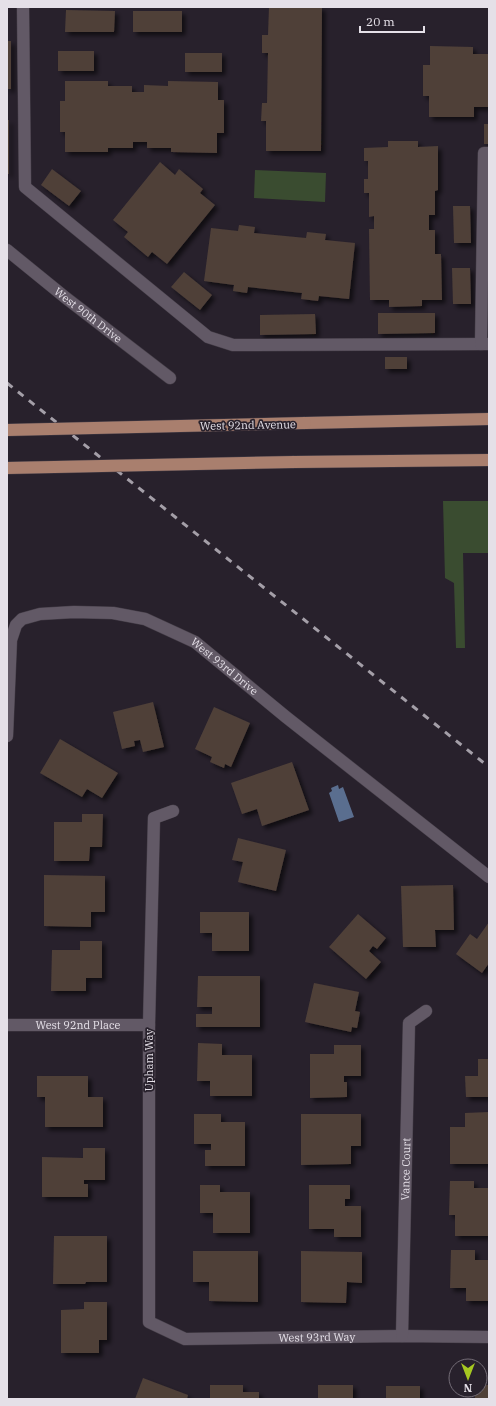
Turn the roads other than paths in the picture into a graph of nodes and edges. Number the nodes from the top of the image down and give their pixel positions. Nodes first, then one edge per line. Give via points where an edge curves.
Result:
1 (23, 7) edge
2 (489, 153) edge
3 (7, 250) edge
4 (485, 344) edge
5 (170, 378) dead end
6 (489, 420) edge
7 (7, 430) edge
8 (489, 460) edge
9 (7, 468) edge
10 (7, 736) edge
11 (173, 810) dead end
12 (489, 877) edge
13 (426, 1011) dead end
14 (7, 1025) edge
15 (149, 1025) junction
16 (149, 1322) joint
17 (402, 1336) junction
18 (489, 1337) edge

1 - 4 street via 25,187 208,337 233,345
2 - 4 street via 484,153
3 - 5 street, West 90th Drive
6 - 7 main road, West 92nd Avenue, bridge
8 - 9 main road, bridge
10 - 12 street, West 93rd Drive via 11,640 16,625 22,619 40,614 74,612 114,613 145,619 195,642
11 - 15 street, Upham Way via 154,818
13 - 17 street, Vance Court via 409,1023
14 - 15 street, West 92nd Place
15 - 16 street, Upham Way
16 - 17 street, West 93rd Way via 185,1339
17 - 18 street, West 93rd Way

